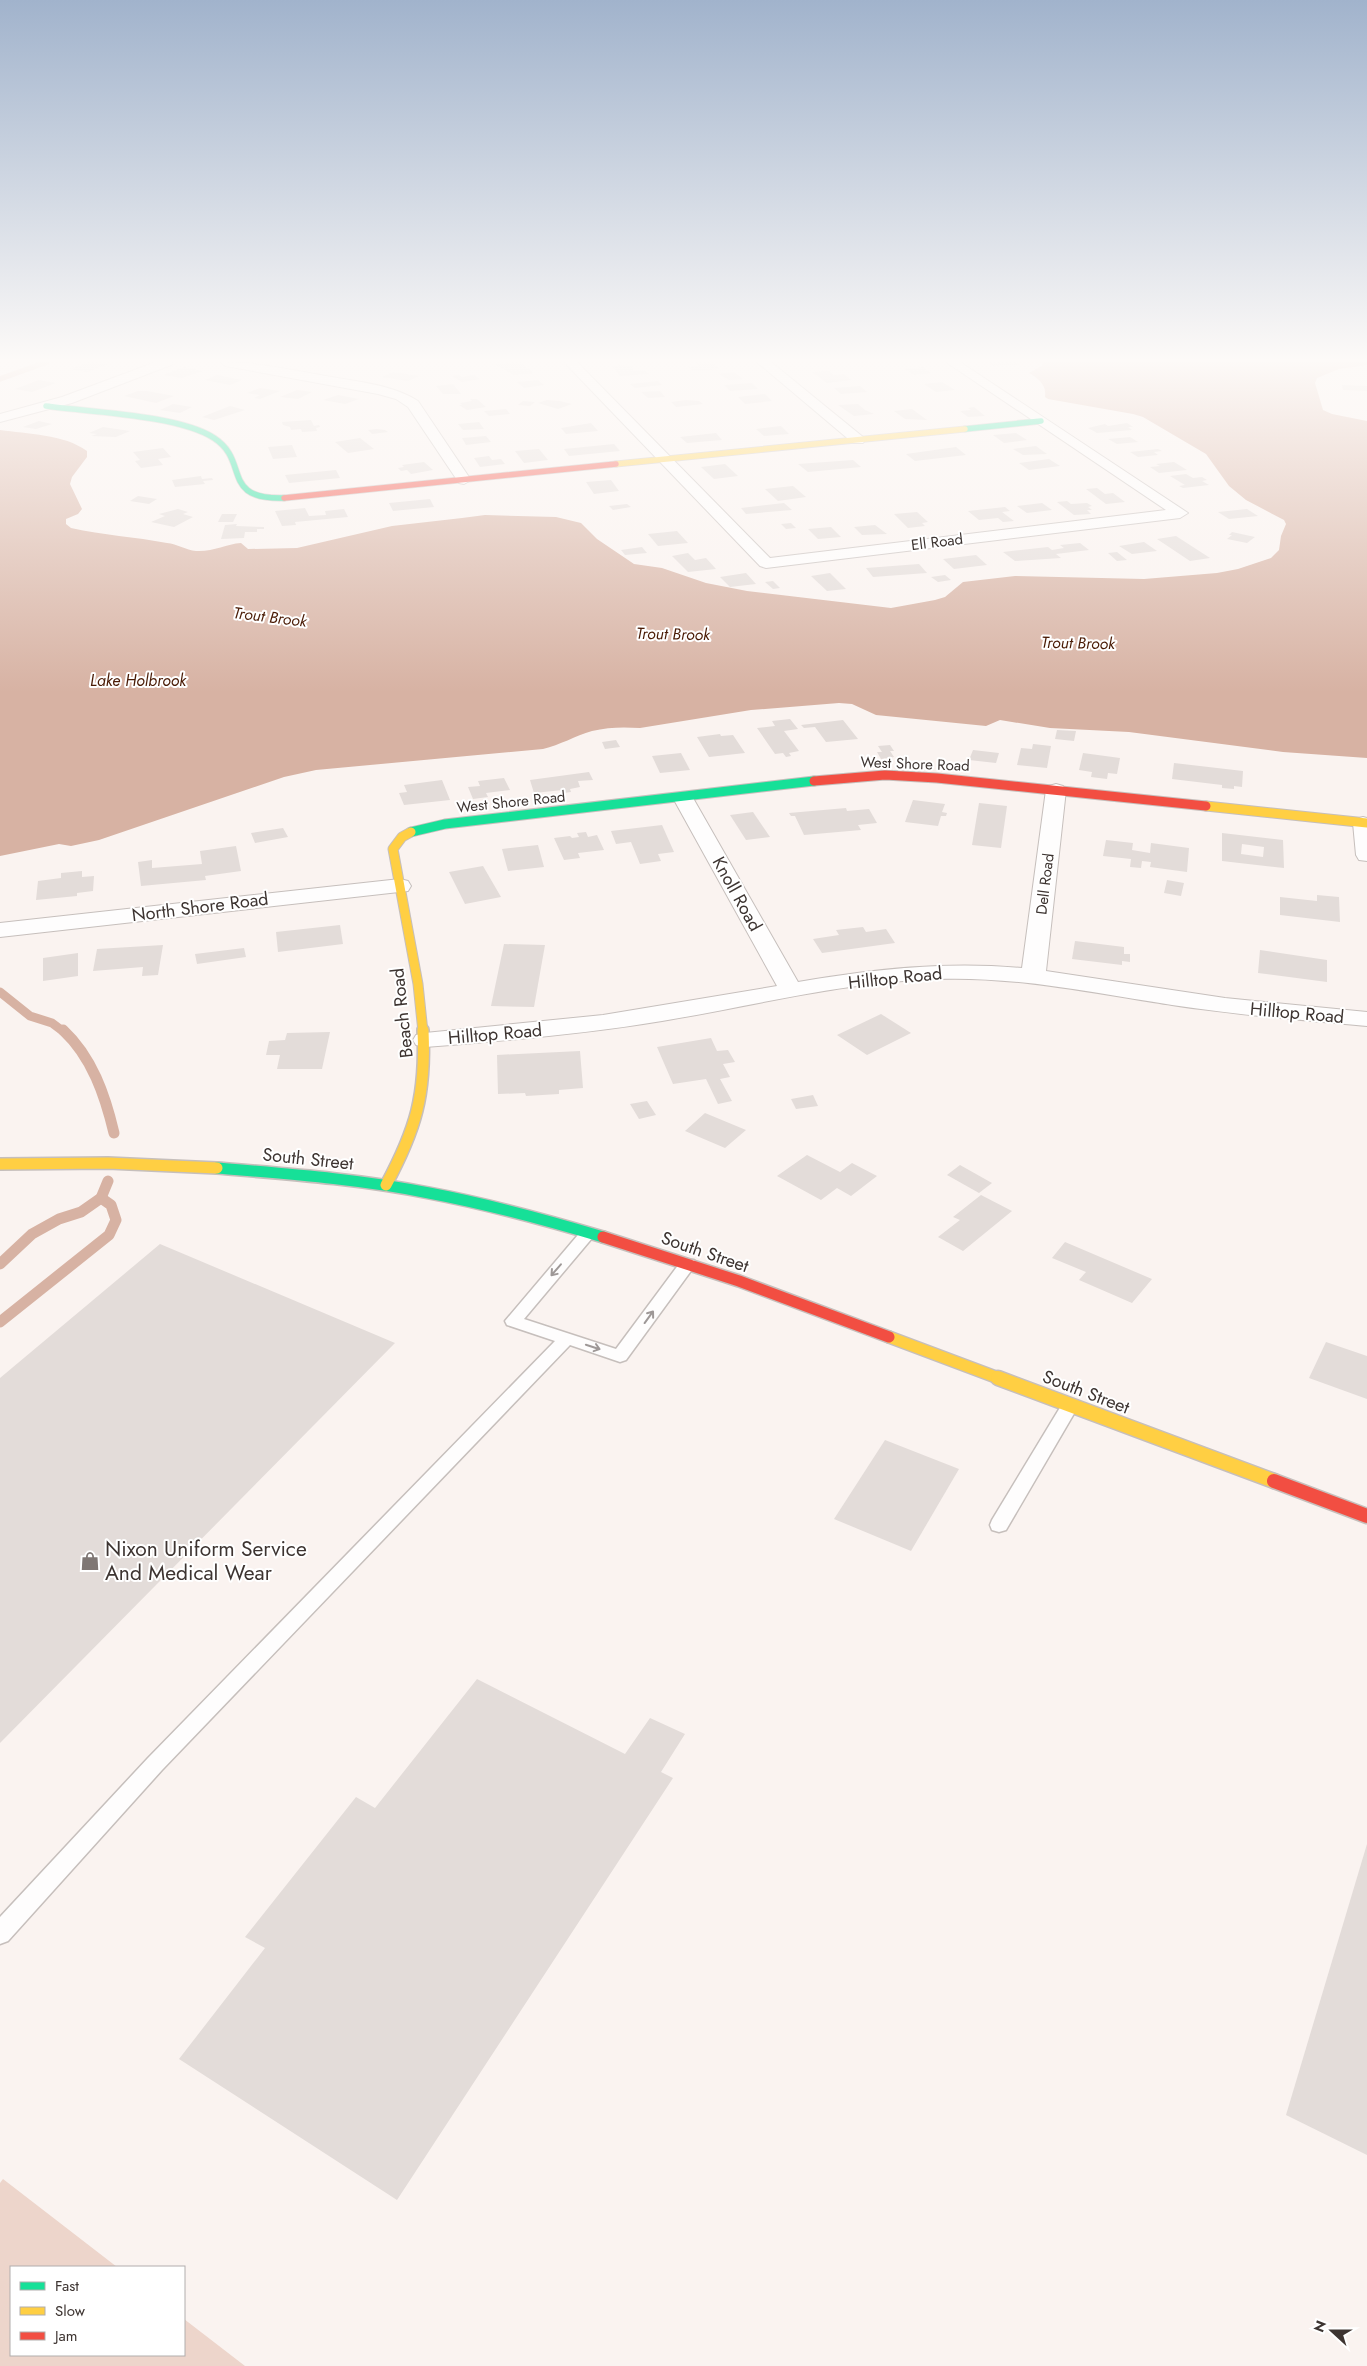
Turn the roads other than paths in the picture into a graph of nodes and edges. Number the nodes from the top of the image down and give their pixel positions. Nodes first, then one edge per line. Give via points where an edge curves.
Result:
1 (235, 472) edge
2 (459, 472) edge
3 (540, 472) edge
4 (676, 472) edge
5 (1119, 472) edge
6 (464, 480) junction
7 (1056, 790) junction
8 (683, 798) junction
9 (1365, 823) edge
10 (404, 835) joint
11 (1367, 855) edge
12 (400, 886) junction
13 (0, 930) edge
14 (1033, 977) junction
15 (791, 990) junction
16 (1367, 1019) edge
17 (425, 1040) junction
18 (0, 1164) edge
19 (386, 1185) junction
20 (588, 1233) junction
21 (688, 1264) junction
22 (566, 1339) junction
23 (1070, 1405) junction
24 (1367, 1516) edge
25 (998, 1525) dead end
26 (0, 1933) edge

1 - 6 street via 243,490 260,497 297,498
2 - 6 street
3 - 6 street
4 - 5 street, Ell Road via 766,563 1180,513
7 - 8 street, West Shore Road via 885,775
7 - 9 street, West Shore Road
7 - 14 street, Dell Road
8 - 10 street, West Shore Road via 445,824
8 - 15 street, Knoll Road
9 - 11 street
10 - 12 street, Beach Road via 393,849
12 - 13 street, North Shore Road
12 - 17 street, Beach Road via 418,973
14 - 15 street, Hilltop Road via 936,972
14 - 16 street, Hilltop Road via 1208,1004
15 - 17 street, Hilltop Road via 568,1028
17 - 19 street, Beach Road via 423,1088 416,1124
18 - 19 street, South Street via 90,1162 172,1165
19 - 20 street, South Street via 460,1200
20 - 21 street, South Street
20 -> 22 lane via 513,1321
22 -> 21 lane via 620,1356
21 - 23 street, South Street
22 - 26 lane via 155,1764
23 - 24 street, South Street
23 - 25 lane

